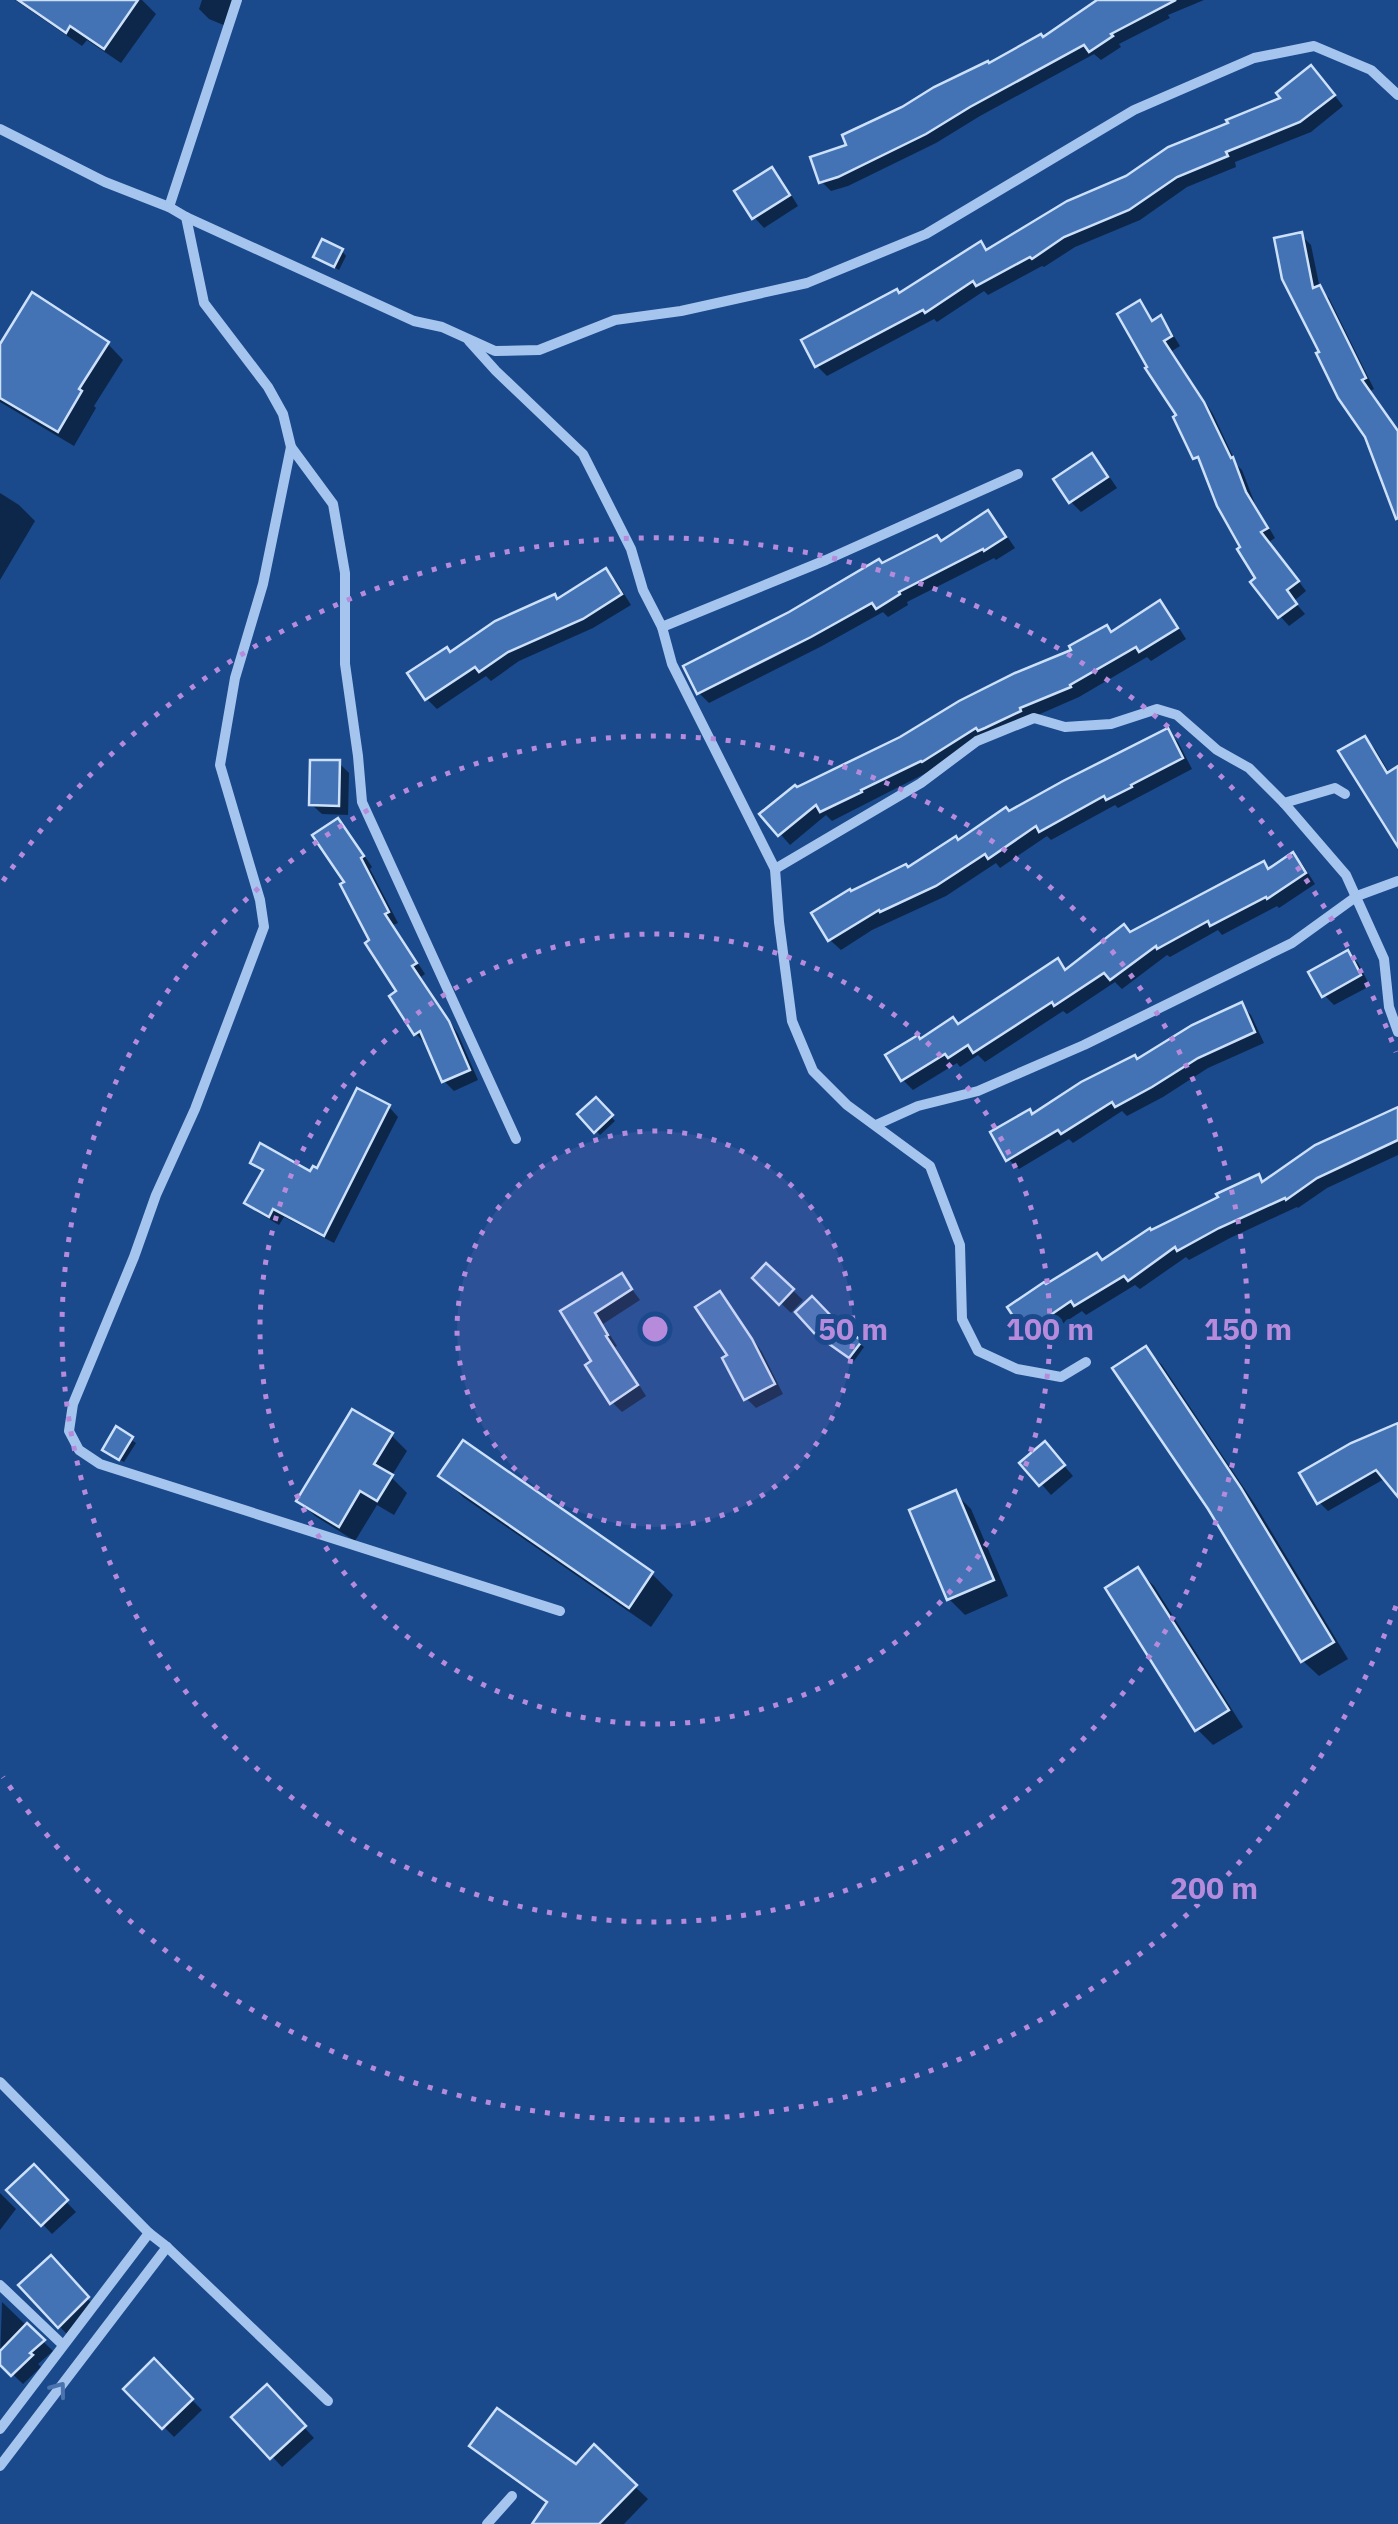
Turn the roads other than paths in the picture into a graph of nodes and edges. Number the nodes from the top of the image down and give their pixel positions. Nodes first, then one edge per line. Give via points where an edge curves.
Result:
1 (237, 0) edge
2 (1398, 95) edge
3 (0, 129) edge
4 (169, 207) junction
5 (186, 217) junction
6 (466, 337) junction
7 (291, 447) junction
8 (1018, 474) dead end
9 (662, 627) junction
10 (1346, 794) dead end
11 (1284, 803) junction
12 (776, 869) junction
13 (1398, 881) edge
14 (1358, 896) junction
15 (1398, 1032) edge
16 (876, 1126) junction
17 (516, 1139) dead end
18 (1086, 1362) dead end
19 (560, 1611) dead end
20 (0, 2082) edge
21 (149, 2233) junction
22 (167, 2247) junction
23 (0, 2285) edge
24 (63, 2346) junction
25 (328, 2401) dead end
26 (0, 2428) edge
27 (0, 2466) edge
28 (512, 2496) dead end
29 (487, 2524) edge

1 - 4 street
2 - 6 street via 1370,70 1314,46 1254,58 1134,110 926,234 806,283 616,320 539,350 495,351
3 - 4 street
4 - 5 street
5 - 6 street via 370,303
5 - 7 street via 204,303 268,387
6 - 9 street via 583,454
7 - 17 street via 332,504 344,573 345,664 362,802
7 - 19 street via 220,765 264,928 73,1404 69,1431 100,1464
8 - 9 street
9 - 12 street via 672,664
10 - 11 street via 1335,788
11 - 12 street via 1177,715 1157,709 1111,724 1065,727 1034,718 977,741
11 - 14 street
12 - 16 street via 792,1021 813,1071
13 - 14 street
14 - 15 street via 1384,959
14 - 16 street via 1292,943 1084,1046
16 - 18 street via 930,1166 960,1244 962,1320 978,1351 1017,1369 1062,1378
20 - 21 street
21 - 22 street
21 - 24 street
22 - 25 street
27 -> 22 street
23 - 24 street
24 - 26 street
28 - 29 street

